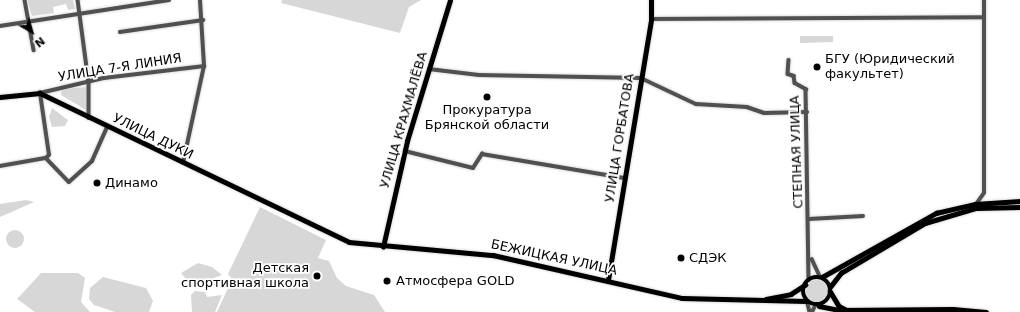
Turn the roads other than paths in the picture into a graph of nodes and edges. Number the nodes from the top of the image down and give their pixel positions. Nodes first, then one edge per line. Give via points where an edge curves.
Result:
1 (24, 0) edge
2 (78, 0) edge
3 (169, 0) edge
4 (200, 0) edge
5 (450, 0) edge
6 (651, 0) edge
7 (984, 0) edge
8 (80, 13) junction
9 (984, 17) junction
10 (651, 19) junction
11 (203, 20) junction
12 (28, 22) junction
13 (0, 26) edge
14 (120, 32) dead end
15 (34, 50) dead end
16 (789, 60) dead end
17 (204, 66) junction
18 (429, 69) junction
19 (641, 78) junction
20 (89, 82) junction
21 (40, 93) junction
22 (0, 97) edge
23 (807, 112) junction
24 (89, 118) junction
25 (107, 127) junction
26 (404, 151) junction
27 (46, 158) junction
28 (183, 163) junction
29 (0, 166) edge
30 (624, 178) junction
31 (984, 193) junction
32 (1020, 201) edge
33 (991, 202) junction
34 (977, 204) junction
35 (1020, 207) edge
36 (863, 216) dead end
37 (294, 218) joint
38 (809, 219) junction
39 (383, 247) junction
40 (810, 254) junction
41 (821, 276) junction
42 (608, 280) junction
43 (809, 280) junction
44 (805, 285) junction
45 (830, 289) junction
46 (717, 300) junction
47 (807, 302) junction
48 (817, 306) junction
49 (849, 310) junction
50 (811, 312) edge
51 (986, 312) edge

1 - 12 street
2 - 8 street
3 - 8 street
4 - 11 street
5 - 18 main road, УЛИЦА КРАХМАЛЁВА
6 - 10 main road, УЛИЦА ГОРБАТОВА
7 - 9 street
8 - 12 street
8 - 20 street
9 - 10 street
9 - 31 street
10 - 19 main road, УЛИЦА ГОРБАТОВА
11 - 14 street
11 - 17 street
12 - 13 street
12 - 15 street
16 - 23 street, СТЕПНАЯ УЛИЦА via 788,74 794,76 795,83 806,89
17 - 20 street, УЛИЦА 7-Я ЛИНИЯ
17 - 28 street
18 - 19 street via 479,75
18 - 26 main road, УЛИЦА КРАХМАЛЁВА
19 - 23 street via 696,104 747,107 764,113
19 - 30 main road, УЛИЦА ГОРБАТОВА
20 - 21 street, УЛИЦА 7-Я ЛИНИЯ
20 - 24 street
21 - 22 main road
21 - 24 main road, УЛИЦА ДУКИ
21 - 27 street via 50,154
23 - 38 street, СТЕПНАЯ УЛИЦА
24 - 25 main road, УЛИЦА ДУКИ
25 - 27 street via 92,161 69,182
25 - 28 main road, УЛИЦА ДУКИ
26 - 30 street via 473,168 482,154
26 - 39 main road, УЛИЦА КРАХМАЛЁВА
27 - 29 street
28 - 37 main road, УЛИЦА ДУКИ
30 - 42 main road, УЛИЦА ГОРБАТОВА
31 - 33 street
31 - 34 street
32 - 33 main road
33 - 34 main road
34 - 41 main road via 923,218
35 - 45 main road via 970,210 924,223 841,273
36 - 38 street
37 - 39 main road, БЕЖИЦКАЯ УЛИЦА via 349,242
38 - 40 street, СТЕПНАЯ УЛИЦА
39 - 42 main road, БЕЖИЦКАЯ УЛИЦА via 493,255
40 - 41 street
40 - 43 street, СТЕПНАЯ УЛИЦА
41 - 43 main road
41 - 45 main road
42 - 46 main road, БЕЖИЦКАЯ УЛИЦА via 682,298
43 - 44 main road
44 - 46 main road via 791,294 768,299
44 - 47 main road
45 - 48 main road
45 - 49 main road via 839,306
46 - 47 main road
47 - 48 main road
47 - 50 street
48 - 49 main road
48 - 50 street
49 - 51 main road via 953,308

